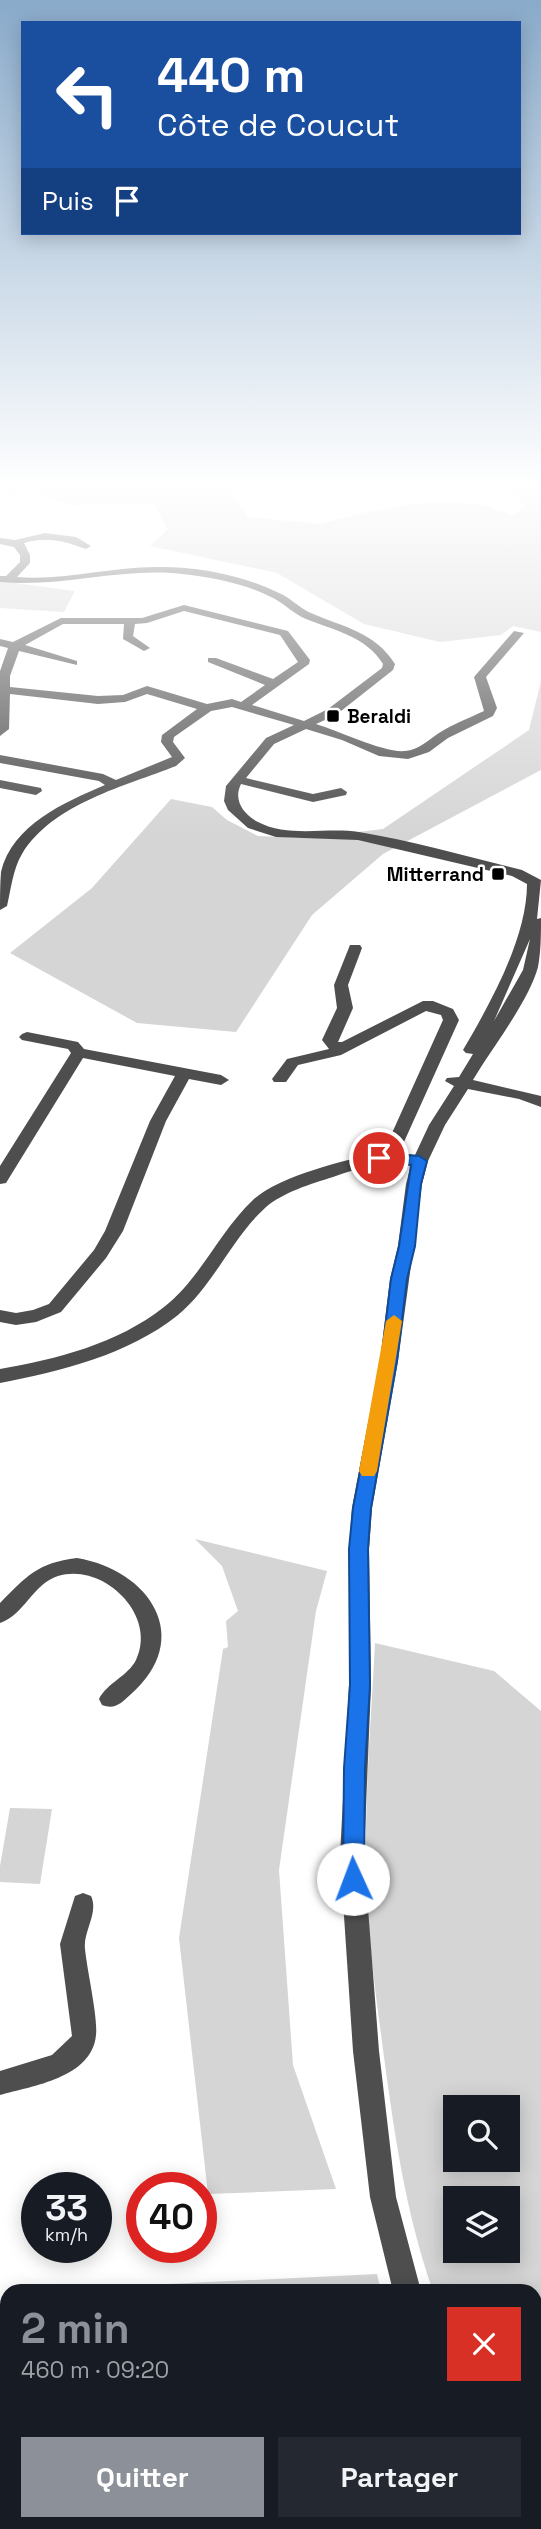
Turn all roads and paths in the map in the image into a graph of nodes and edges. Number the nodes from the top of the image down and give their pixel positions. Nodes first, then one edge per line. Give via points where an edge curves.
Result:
1 (285, 601) edge
2 (306, 615) junction
3 (130, 621) junction
4 (284, 633) junction
5 (518, 633) dead end
6 (0, 642) edge
7 (15, 646) junction
8 (144, 648) dead end
9 (212, 660) dead end
10 (73, 663) dead end
11 (275, 684) junction
12 (4, 690) junction
13 (244, 705) junction
14 (207, 708) junction
15 (304, 725) junction
16 (0, 732) edge
17 (0, 759) edge
18 (41, 766) junction
19 (236, 779) junction
20 (0, 785) edge
21 (117, 786) junction
22 (21, 788) junction
23 (36, 791) dead end
24 (341, 792) dead end
25 (0, 845) edge
26 (21, 845) junction
27 (537, 877) edge
28 (0, 906) edge
29 (541, 922) edge
30 (355, 948) dead end
31 (27, 1037) dead end
32 (342, 1047) junction
33 (79, 1053) junction
34 (184, 1073) junction
35 (280, 1079) dead end
36 (221, 1080) dead end
37 (458, 1083) junction
38 (541, 1102) edge
39 (389, 1157) junction
40 (415, 1160) junction
41 (0, 1179) edge
42 (0, 1316) edge
43 (0, 1376) edge
44 (0, 1615) edge
45 (110, 1699) dead end
46 (83, 1904) dead end
47 (0, 2082) edge
48 (405, 2284) edge

1 - 2 street
2 - 4 street
2 - 15 street via 354,634 384,655 389,664 345,704
3 - 4 street via 184,608
3 - 7 street via 61,621
3 - 8 street via 127,637
4 - 11 street via 304,660
5 - 15 street via 480,677 489,713 418,753 383,753
6 - 7 street
7 - 10 street
7 - 12 street via 6,666
9 - 11 street
11 - 13 street
12 - 14 street via 98,700 147,690
12 - 16 street
13 - 14 street
13 - 15 street
14 - 21 street via 168,735 167,742 179,758
15 - 19 street via 270,741
17 - 18 street
18 - 21 street via 103,778
18 - 22 street
19 - 24 street via 313,798
19 - 27 street via 231,792 235,810 260,829 289,835 358,836
20 - 22 street
21 - 26 street via 49,818
22 - 23 street
25 - 26 street
26 - 28 street via 5,877
27 - 37 street via 534,915 522,957
29 - 37 street via 530,970 502,1023
30 - 32 street via 341,985 345,1008 330,1040
31 - 33 street via 72,1045
32 - 35 street via 328,1055 293,1062
32 - 39 street via 423,1006 442,1009 451,1020
33 - 34 street
33 - 41 street
34 - 36 street
34 - 42 street via 100,1254 55,1308 37,1317
37 - 38 street
37 - 40 street
39 - 40 street
39 - 43 street via 268,1197 196,1287 171,1312 152,1323 61,1363
40 - 48 street via 407,1246 362,1508 352,1856 366,2050 383,2197
44 - 45 street via 30,1583 56,1568 86,1565 117,1579 147,1615 151,1642 136,1675
46 - 47 street via 72,1944 84,2036 81,2046 66,2062

